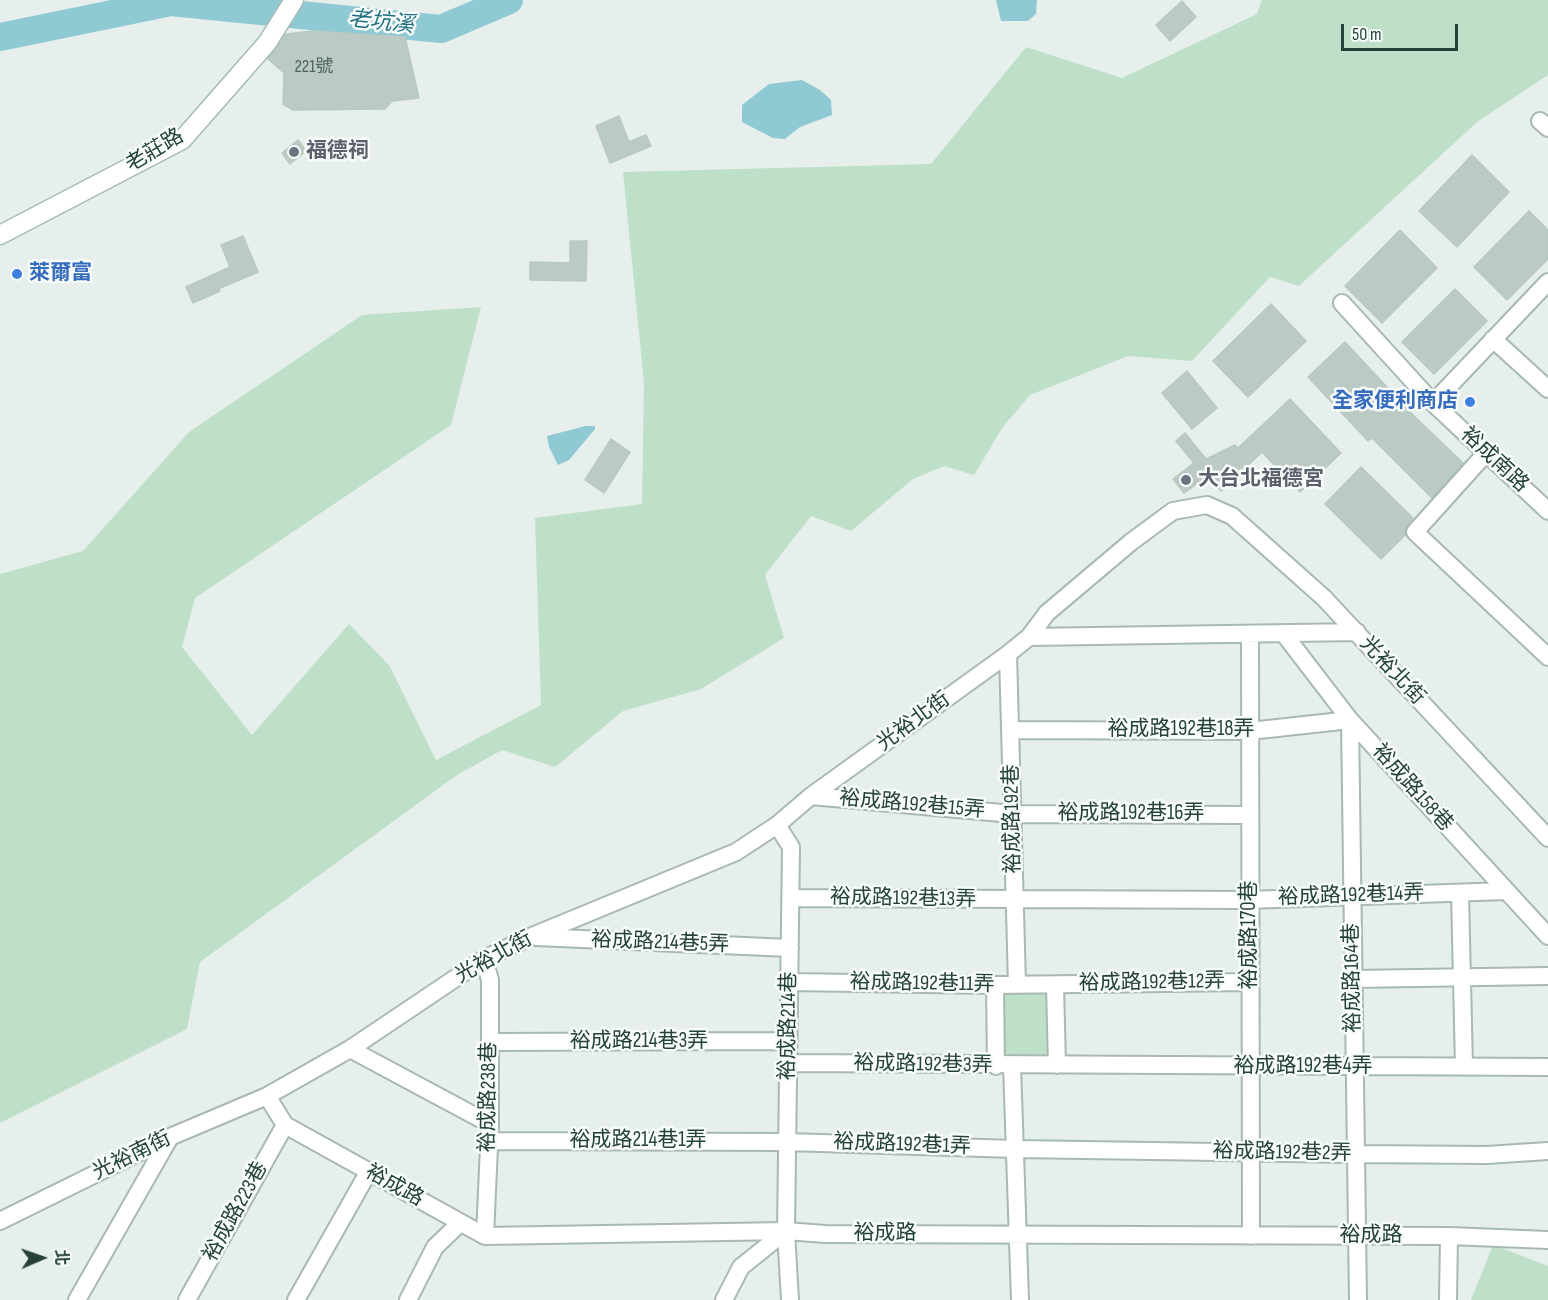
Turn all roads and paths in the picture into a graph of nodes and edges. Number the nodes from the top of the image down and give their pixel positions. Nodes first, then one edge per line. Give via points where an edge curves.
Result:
1 (294, 0) edge
2 (0, 235) edge
3 (1548, 282) edge
4 (1342, 303) dead end
5 (1493, 339) junction
6 (1548, 389) edge
7 (1433, 403) junction
8 (1487, 452) junction
9 (1548, 511) edge
10 (1357, 633) junction
11 (1250, 634) junction
12 (1284, 634) junction
13 (1029, 637) junction
14 (1008, 654) junction
15 (1548, 657) edge
16 (1350, 720) junction
17 (1011, 730) junction
18 (1250, 731) junction
19 (811, 796) junction
20 (1013, 814) junction
21 (1250, 815) junction
22 (777, 825) junction
23 (1548, 838) edge
24 (1506, 891) junction
25 (1460, 892) junction
26 (1352, 897) junction
27 (790, 898) junction
28 (1016, 900) junction
29 (1250, 900) junction
30 (1548, 936) edge
31 (530, 937) junction
32 (790, 948) junction
33 (484, 959) junction
34 (1548, 976) edge
35 (1462, 977) junction
36 (1353, 978) junction
37 (789, 982) junction
38 (1250, 982) junction
39 (1017, 984) junction
40 (995, 985) junction
41 (1055, 985) junction
42 (789, 1041) junction
43 (490, 1042) junction
44 (350, 1049) junction
45 (788, 1063) junction
46 (1004, 1065) junction
47 (1057, 1065) junction
48 (1250, 1067) junction
49 (1353, 1067) junction
50 (1464, 1067) junction
51 (1548, 1067) edge
52 (267, 1095) junction
53 (285, 1125) junction
54 (490, 1132) junction
55 (170, 1137) junction
56 (787, 1142) junction
57 (1016, 1149) junction
58 (1548, 1151) edge
59 (1250, 1152) junction
60 (1354, 1154) junction
61 (369, 1171) junction
62 (0, 1221) edge
63 (460, 1223) junction
64 (786, 1231) junction
65 (1018, 1233) junction
66 (485, 1236) junction
67 (1251, 1236) junction
68 (1449, 1236) junction
69 (1355, 1237) junction
70 (1548, 1240) edge
71 (789, 1292) edge
72 (77, 1300) edge
73 (187, 1300) edge
74 (296, 1300) edge
75 (408, 1300) edge
76 (724, 1300) edge
77 (1020, 1300) edge
78 (1358, 1300) edge
79 (1448, 1300) edge

1 - 2 street, 老莊路 via 267,43 182,140
3 - 5 street
4 - 7 street, 裕成南路
5 - 6 street
5 - 7 street
7 - 8 street, 裕成南路
8 - 9 street, 裕成南路
8 - 15 street via 1414,532
10 - 12 street, 光裕北街
10 - 13 street via 1324,598 1232,516 1207,505 1173,511 1131,542 1047,613
10 - 23 street, 光裕北街
11 - 12 street, 光裕北街
11 - 13 street, 光裕北街
11 - 18 street, 裕成路170巷
12 - 16 street, 裕成路158巷
13 - 14 street, 光裕北街
14 - 17 street, 裕成路192巷
14 - 19 street, 光裕北街
16 - 18 street, 裕成路192巷18弄
16 - 24 street, 裕成路158巷
16 - 26 street, 裕成路164巷
17 - 18 street, 裕成路192巷18弄
17 - 20 street, 裕成路192巷
18 - 21 street, 裕成路170巷
19 - 20 street, 裕成路192巷15弄
19 - 22 street, 光裕北街
20 - 21 street, 裕成路192巷16弄
20 - 28 street, 裕成路192巷
21 - 29 street, 裕成路170巷
22 - 27 street, 裕成路214巷 via 791,847
22 - 31 street, 光裕北街 via 736,852
24 - 25 street, 裕成路192巷14弄
24 - 30 street, 裕成路158巷
25 - 26 street, 裕成路192巷14弄
25 - 35 street
26 - 29 street, 裕成路192巷14弄
26 - 36 street, 裕成路164巷
27 - 28 street, 裕成路192巷13弄
27 - 32 street, 裕成路214巷
28 - 29 street, 裕成路192巷14弄
28 - 39 street, 裕成路192巷
29 - 38 street, 裕成路170巷
31 - 32 street, 裕成路214巷5弄
31 - 33 street, 光裕北街
32 - 37 street, 裕成路214巷
33 - 43 street, 裕成路238巷 via 490,980
33 - 44 street, 光裕北街
34 - 35 street
35 - 36 street
35 - 50 street
36 - 49 street, 裕成路164巷
37 - 40 street, 裕成路192巷11弄
37 - 42 street, 裕成路214巷
38 - 41 street, 裕成路192巷12弄
38 - 48 street, 裕成路170巷
39 - 40 street, 裕成路192巷11弄
39 - 41 street, 裕成路192巷11弄
40 - 46 street
41 - 47 street
42 - 43 street, 裕成路214巷3弄
42 - 45 street, 裕成路214巷
43 - 54 street, 裕成路238巷
44 - 52 street, 光裕北街
44 - 54 street
45 - 46 street, 裕成路192巷3弄
45 - 56 street, 裕成路214巷
46 - 47 street, 裕成路192巷3弄
46 - 57 street
47 - 48 street, 裕成路192巷4弄
48 - 49 street, 裕成路192巷4弄
48 - 59 street, 裕成路170巷
49 - 50 street, 裕成路192巷4弄
49 - 60 street, 裕成路164巷
50 - 51 street, 裕成路192巷4弄
52 - 53 street
52 - 55 street, 光裕南街
53 - 61 street, 裕成路
53 - 73 street, 裕成路223巷
54 - 56 street, 裕成路214巷1弄
54 - 66 street, 裕成路238巷
55 - 62 street, 光裕南街
55 - 72 street
56 - 57 street, 裕成路192巷1弄
56 - 64 street, 裕成路214巷
57 - 59 street, 裕成路192巷2弄
57 - 65 street
58 - 60 street, 裕成路192巷2弄 via 1487,1155
59 - 60 street, 裕成路192巷2弄
59 - 67 street, 裕成路170巷
60 - 69 street, 裕成路164巷
61 - 63 street, 裕成路
61 - 74 street
63 - 66 street, 裕成路
63 - 75 street via 435,1247
64 - 65 street, 裕成路
64 - 66 street, 裕成路
64 - 71 street, 裕成路214巷
64 - 76 street via 741,1267
65 - 67 street, 裕成路
65 - 77 street
67 - 69 street, 裕成路
68 - 69 street, 裕成路
68 - 70 street, 裕成路
68 - 79 street
69 - 78 street, 裕成路164巷

